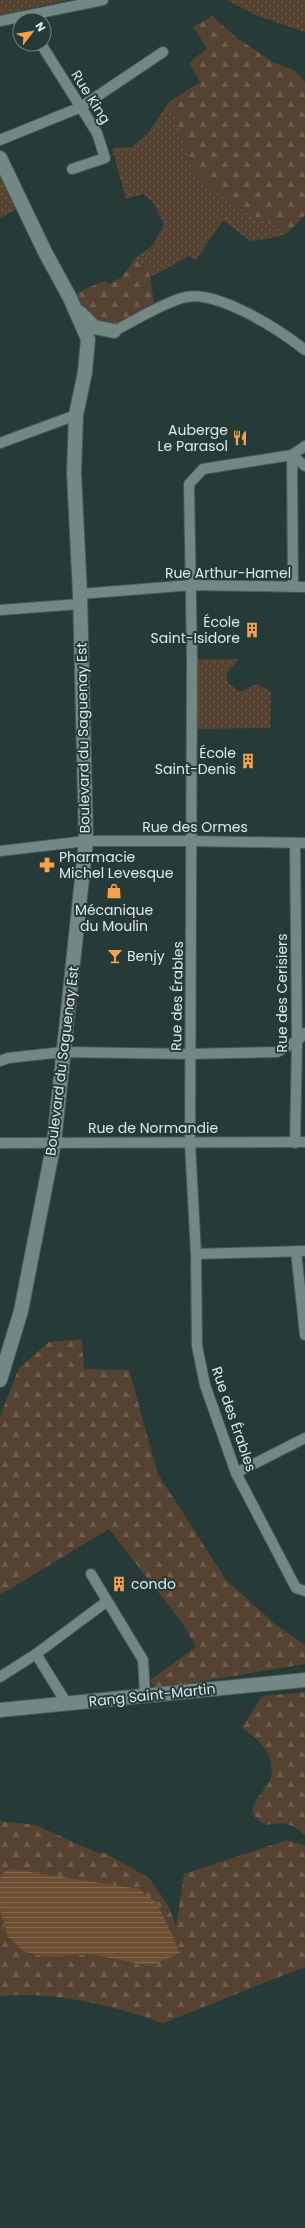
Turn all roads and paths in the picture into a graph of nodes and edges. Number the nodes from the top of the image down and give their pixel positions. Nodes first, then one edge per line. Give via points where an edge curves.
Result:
1 (102, 0) edge
2 (50, 12) edge
3 (12, 19) edge
4 (0, 20) edge
5 (46, 52) edge
6 (163, 52) dead end
7 (81, 107) junction
8 (0, 140) edge
9 (0, 158) edge
10 (72, 169) dead end
11 (70, 298) junction
12 (114, 330) junction
13 (305, 350) edge
14 (85, 372) junction
15 (76, 415) junction
16 (0, 443) edge
17 (305, 446) edge
18 (292, 455) junction
19 (305, 466) edge
20 (192, 585) junction
21 (293, 587) junction
22 (305, 587) edge
23 (80, 599) junction
24 (0, 610) edge
25 (86, 841) junction
26 (192, 841) junction
27 (300, 843) edge
28 (0, 851) edge
29 (305, 1033) edge
30 (297, 1041) junction
31 (64, 1052) junction
32 (190, 1054) junction
33 (0, 1061) edge
34 (54, 1142) junction
35 (300, 1142) edge
36 (0, 1143) edge
37 (190, 1143) junction
38 (301, 1251) edge
39 (196, 1254) junction
40 (305, 1335) edge
41 (0, 1380) edge
42 (305, 1438) edge
43 (236, 1472) junction
44 (90, 1574) dead end
45 (305, 1591) edge
46 (106, 1602) junction
47 (36, 1654) junction
48 (0, 1676) edge
49 (305, 1680) edge
50 (145, 1694) junction
51 (66, 1704) junction
52 (0, 1710) edge

1 - 2 street
3 - 4 street
5 - 7 street, Rue King
6 - 7 street
7 - 8 street
7 - 10 street, Rue King via 98,133 105,158
9 - 11 main road, Boulevard du Saguenay Est
11 - 12 main road via 81,315 94,326
11 - 14 main road, Boulevard du Saguenay Est via 88,339
12 - 13 street via 183,298 202,295 280,330
12 - 14 main road via 97,341 90,352
14 - 15 main road, Boulevard du Saguenay Est
15 - 16 street
15 - 23 main road, Boulevard du Saguenay Est via 74,473
17 - 18 street
18 - 19 street
18 - 20 street, Rue des Érables via 203,470 189,484
18 - 21 street
20 - 21 street, Rue Arthur-Hamel
20 - 23 street, Rue Arthur-Hamel
20 - 26 street, Rue des Érables
21 - 22 street, Rue Arthur-Hamel
23 - 24 street, Rue Arthur-Hamel
23 - 25 main road, Boulevard du Saguenay Est
25 - 26 street, Rue des Ormes
25 - 28 street, Rue des Ormes
25 - 31 main road, Boulevard du Saguenay Est
26 - 27 street, Rue des Ormes
26 - 32 street, Rue des Érables
27 - 30 street, Rue des Cerisiers
29 - 30 street
30 - 32 street via 277,1052
30 - 35 street, Rue des Cerisiers
31 - 32 street
31 - 33 street
31 - 34 main road, Boulevard du Saguenay Est
32 - 37 street, Rue des Érables
34 - 36 street, Rue de Normandie
34 - 37 street, Rue de Normandie
34 - 41 main road, Boulevard du Saguenay Est via 21,1311
35 - 37 street, Rue de Normandie
37 - 39 street, Rue des Érables
38 - 39 street
38 - 40 street
39 - 43 street, Rue des Érables via 197,1346 204,1385
42 - 43 street
43 - 45 street, Rue des Érables via 296,1588
44 - 46 street
46 - 47 street
46 - 50 street via 143,1660
47 - 48 street
47 - 51 street
49 - 50 main road, Rang Saint-Martin
50 - 51 main road, Rang Saint-Martin
51 - 52 main road, Rang Saint-Martin

